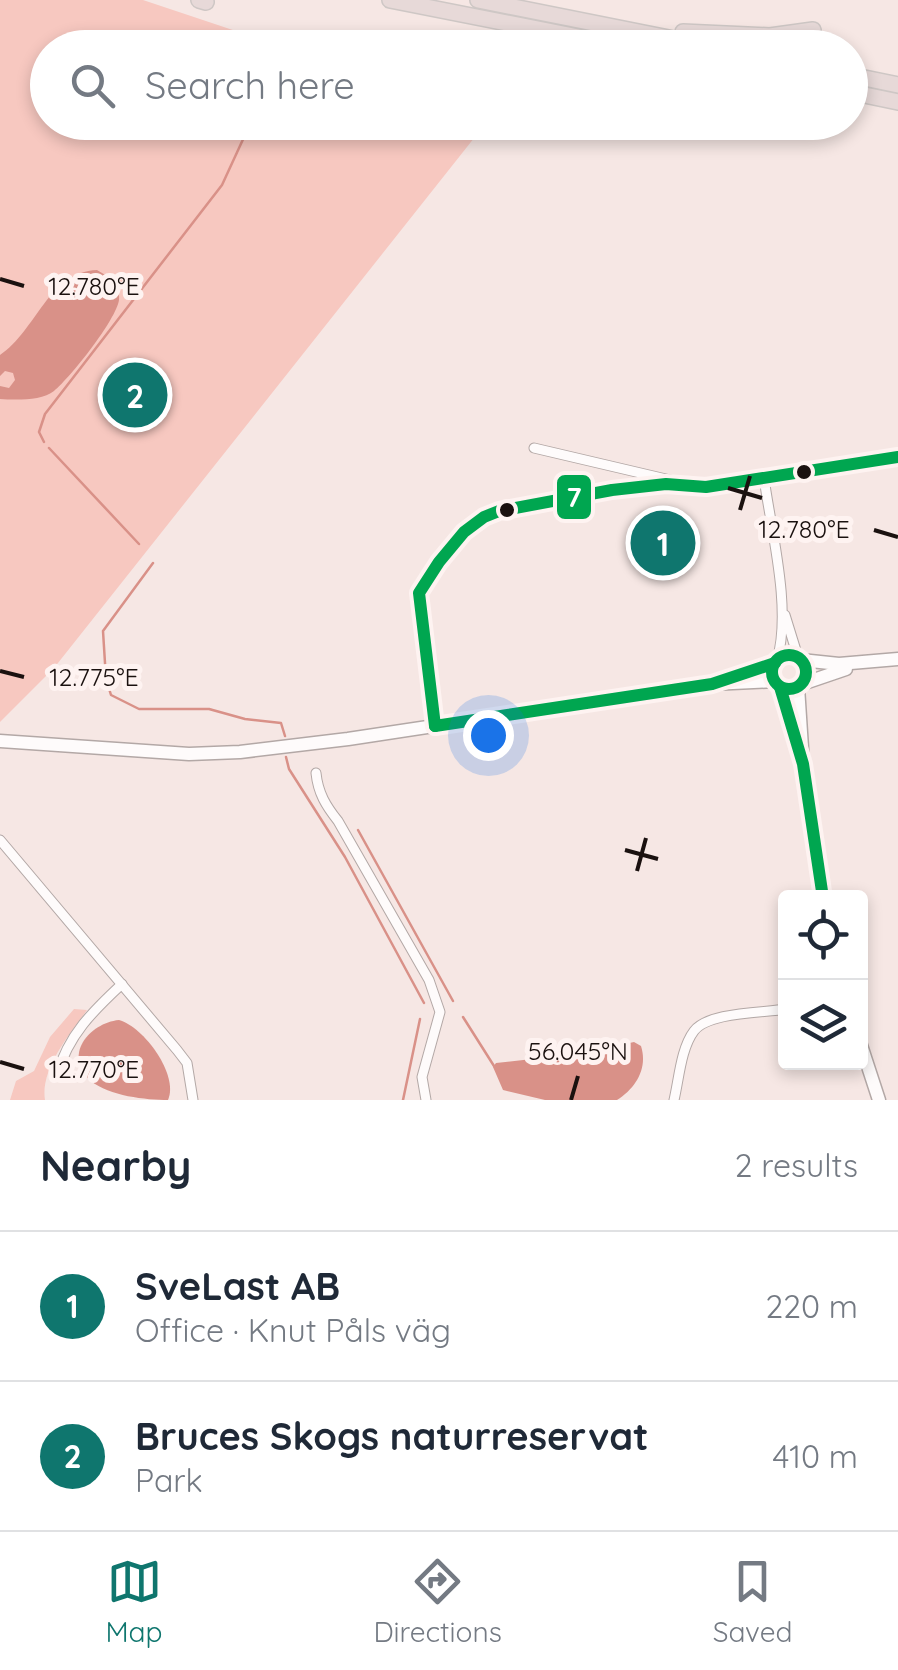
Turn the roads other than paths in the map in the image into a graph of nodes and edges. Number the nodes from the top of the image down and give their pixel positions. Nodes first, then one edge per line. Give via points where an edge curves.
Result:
1 (390, 0) edge
2 (478, 0) edge
3 (592, 22) junction
4 (542, 30) edge
5 (631, 30) edge
6 (669, 30) edge
7 (868, 78) edge
8 (898, 84) edge
9 (868, 96) edge
10 (898, 102) edge
11 (534, 448) dead end
12 (898, 457) edge
13 (764, 478) junction
14 (419, 594) dead end
15 (781, 603) junction
16 (799, 658) junction
17 (898, 659) edge
18 (776, 661) junction
19 (868, 663) junction
20 (712, 684) junction
21 (777, 684) junction
22 (800, 686) junction
23 (435, 726) junction
24 (0, 742) edge
25 (803, 762) junction
26 (316, 772) dead end
27 (0, 840) edge
28 (823, 890) edge
29 (122, 984) junction
30 (778, 1010) edge
31 (868, 1066) edge
32 (57, 1075) dead end
33 (194, 1100) edge
34 (426, 1100) edge
35 (674, 1100) edge
36 (879, 1100) edge

1 - 4 highway
2 - 3 highway
3 - 5 highway
3 - 6 highway
7 - 8 highway
9 - 10 highway
11 - 13 street via 695,486
12 - 13 street
13 - 15 street
14 - 23 street
15 - 16 street
15 - 18 street
16 - 18 street
16 - 19 street
16 - 22 street via 807,672
17 - 19 street
18 - 20 street
18 - 21 street
19 - 22 street
20 - 21 street
20 - 23 street
21 - 22 street
21 - 25 street
22 - 25 street
23 - 24 street via 220,753
25 - 28 street
26 - 34 street via 327,808 438,1003 422,1077
27 - 29 street
29 - 32 street via 68,1042
29 - 33 street via 187,1063
30 - 35 street via 698,1026
31 - 36 street

